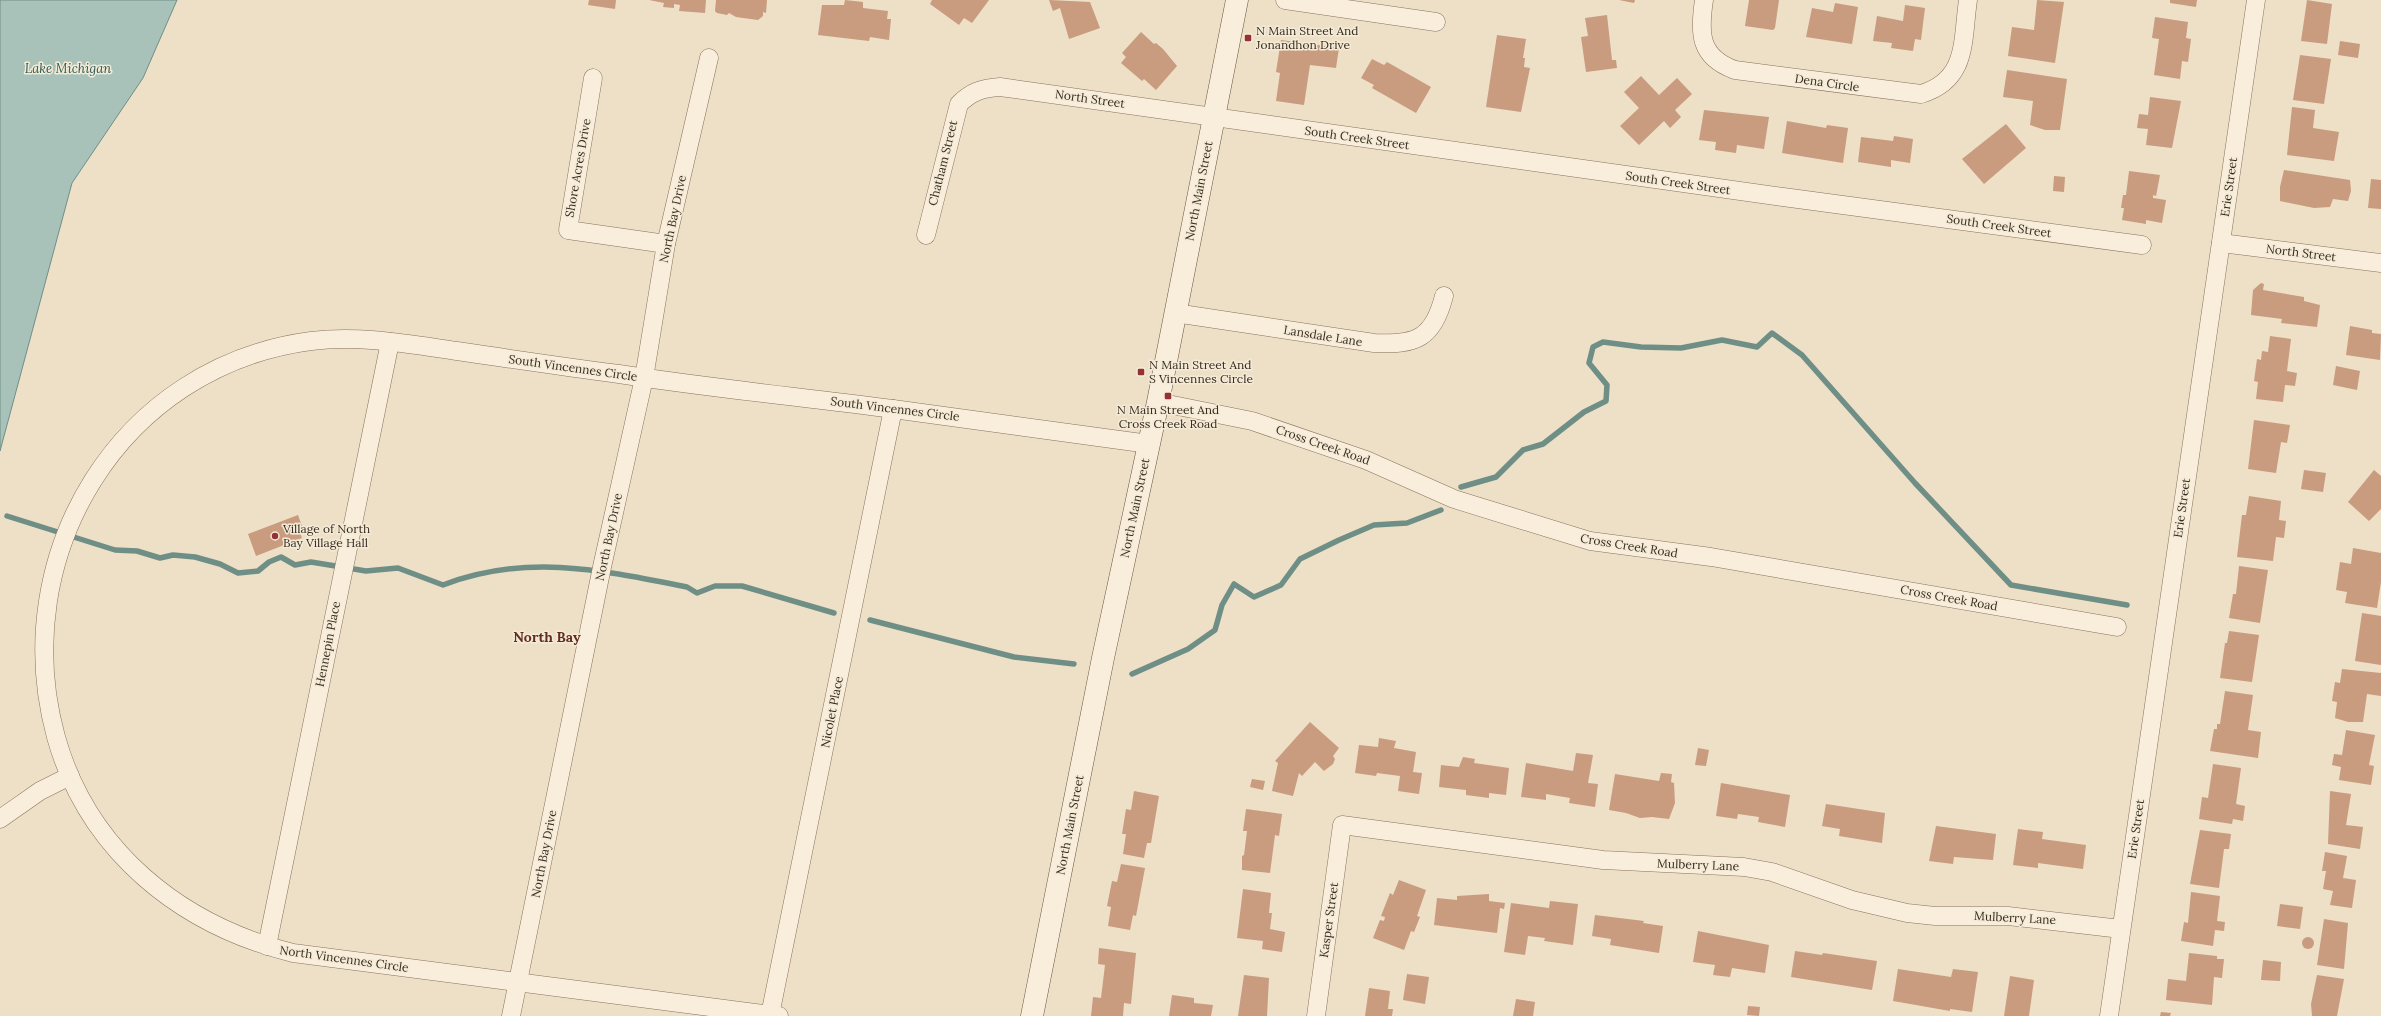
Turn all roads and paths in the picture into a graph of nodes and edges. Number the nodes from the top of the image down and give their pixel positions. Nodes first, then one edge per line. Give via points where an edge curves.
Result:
1 (1237, 0) edge
2 (1285, 0) edge
3 (1704, 0) edge
4 (1968, 0) edge
5 (2256, 0) edge
6 (1436, 22) dead end
7 (709, 58) dead end
8 (593, 78) dead end
9 (967, 95) joint
10 (1213, 118) junction
11 (926, 235) dead end
12 (2220, 243) junction
13 (666, 244) junction
14 (2142, 245) dead end
15 (2381, 263) edge
16 (1444, 296) dead end
17 (1176, 313) junction
18 (390, 342) junction
19 (644, 378) junction
20 (1158, 402) junction
21 (893, 409) junction
22 (1149, 444) junction
23 (69, 523) joint
24 (2118, 627) dead end
25 (70, 776) junction
26 (0, 820) edge
27 (1342, 825) joint
28 (2121, 929) junction
29 (267, 946) junction
30 (518, 982) junction
31 (775, 1015) edge
32 (511, 1016) edge
33 (1032, 1016) edge
34 (1316, 1016) edge
35 (2109, 1016) edge

1 - 10 main road, North Main Street
2 - 6 street
3 - 4 street, Dena Circle via 1701,32 1704,43 1712,57 1724,66 1735,70 1921,94 1936,90 1955,71
5 - 12 street, Erie Street
7 - 13 street, North Bay Drive
8 - 13 street, Shore Acres Drive via 568,230
9 - 10 street, North Street via 984,88 1000,87
9 - 11 street, Chatham Street via 959,104
10 - 14 street, South Creek Street
10 - 17 main road, North Main Street
12 - 15 street, North Street
12 - 28 street, Erie Street
13 - 19 street, North Bay Drive
16 - 17 street, Lansdale Lane via 1439,317 1428,332 1414,340 1393,344
17 - 20 main road, North Main Street
18 - 19 street, South Vincennes Circle
18 - 23 street, South Vincennes Circle via 344,338 308,341 238,360 205,376 157,409 120,444 98,473
18 - 29 street, Hennepin Place
19 - 21 street, South Vincennes Circle
19 - 30 street, North Bay Drive via 601,574
20 - 22 main road, North Main Street
20 - 24 street, Cross Creek Road via 1252,421 1366,460 1454,499 1590,541 1711,558
21 - 22 street, South Vincennes Circle
21 - 31 street, Nicolet Place
22 - 33 main road, North Main Street
23 - 25 street, North Vincennes Circle via 60,547 46,607 43,644 44,680 50,716
25 - 26 street via 40,791
25 - 29 street, North Vincennes Circle via 107,837 153,885 182,908 218,928
27 - 28 street, Mulberry Lane via 1603,860 1744,867 1772,872 1852,900 1907,913 1935,916 2008,916
27 - 34 street, Kasper Street
28 - 35 street, Erie Street
29 - 30 street, North Vincennes Circle via 292,953
30 - 31 street, North Vincennes Circle
30 - 32 street, North Bay Drive

